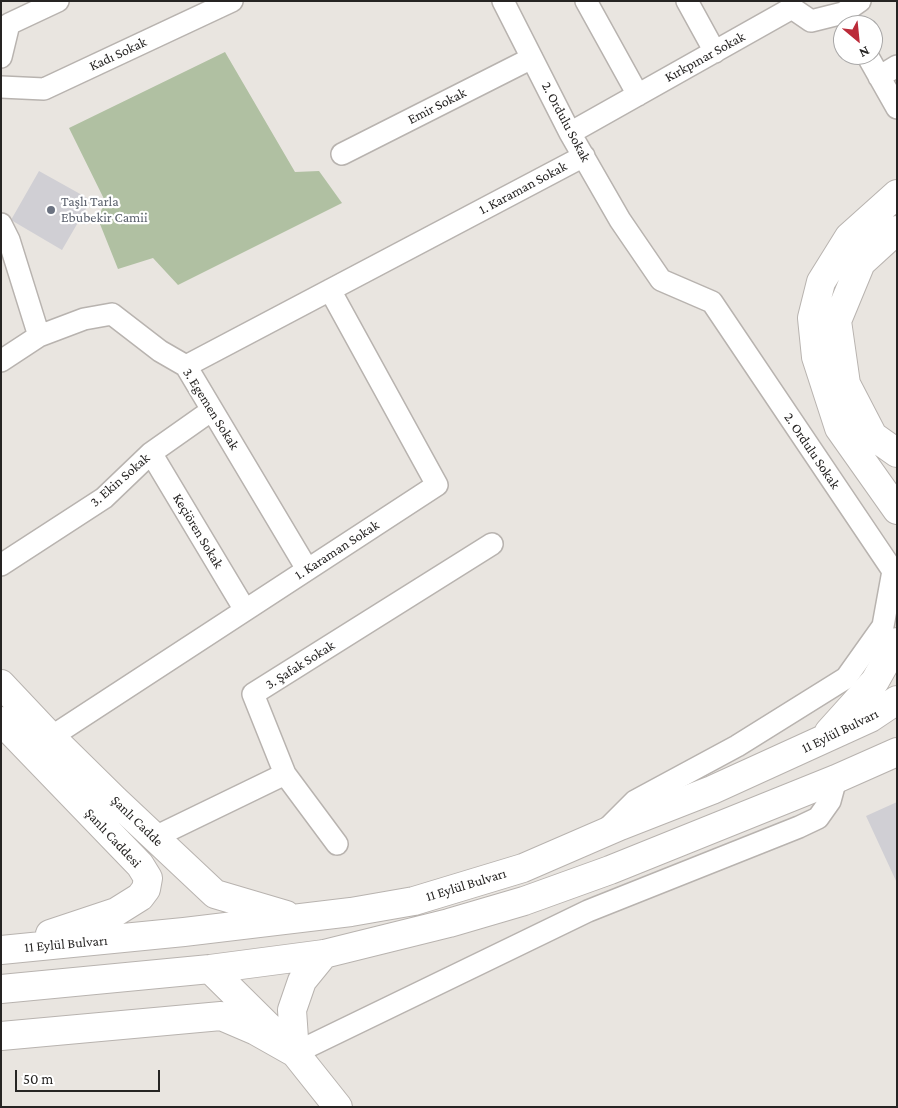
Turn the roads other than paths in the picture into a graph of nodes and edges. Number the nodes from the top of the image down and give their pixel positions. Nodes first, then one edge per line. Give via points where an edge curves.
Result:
1 (58, 1) edge
2 (503, 1) edge
3 (586, 1) edge
4 (686, 1) edge
5 (220, 4) edge
6 (790, 5) edge
7 (851, 13) edge
8 (715, 52) junction
9 (1, 56) edge
10 (532, 58) junction
11 (888, 71) edge
12 (1, 87) edge
13 (638, 95) junction
14 (897, 108) edge
15 (570, 133) junction
16 (342, 154) dead end
17 (584, 156) junction
18 (897, 194) edge
19 (897, 230) edge
20 (4, 236) edge
21 (330, 290) junction
22 (39, 336) junction
23 (1, 361) edge
24 (186, 366) junction
25 (212, 410) junction
26 (151, 453) junction
27 (897, 453) edge
28 (897, 510) edge
29 (492, 544) dead end
30 (1, 565) edge
31 (308, 569) junction
32 (245, 610) junction
33 (897, 642) edge
34 (1, 684) edge
35 (897, 700) edge
36 (1, 721) edge
37 (51, 737) junction
38 (820, 741) junction
39 (897, 752) edge
40 (285, 774) junction
41 (836, 779) junction
42 (601, 834) junction
43 (153, 838) junction
44 (337, 844) dead end
45 (297, 919) junction
46 (1, 949) edge
47 (324, 954) junction
48 (210, 968) junction
49 (1, 989) edge
50 (1, 1036) edge
51 (295, 1053) junction
52 (338, 1107) edge

1 - 9 street via 9,24
2 - 10 street, 2. Ordulu Sokak
3 - 13 street
4 - 8 street
5 - 12 street, Kadı Sokak via 44,89
6 - 7 street, Kırkpınar Sokak via 811,21
6 - 8 street, Kırkpınar Sokak
8 - 13 street, Kırkpınar Sokak
10 - 15 street, 2. Ordulu Sokak
10 - 16 street, Emir Sokak
11 - 14 street
13 - 15 street, Kırkpınar Sokak
15 - 17 street, 2. Ordulu Sokak
17 - 21 street, 1. Karaman Sokak
17 - 42 street, 2. Ordulu Sokak via 620,220 661,280 712,302 893,571 883,626 846,678 737,746 635,801
18 - 28 main road via 848,237 821,282 812,318 816,357 839,428
19 - 27 main road via 861,263 837,321 846,384 874,436
20 - 22 street
21 - 24 street, 1. Karaman Sokak
21 - 31 street, 1. Karaman Sokak via 437,485
22 - 23 street
22 - 24 street, 3. Egemen Sokak via 84,319 112,314 160,351
24 - 25 street, 3. Egemen Sokak
25 - 26 street, 3. Ekin Sokak
25 - 31 street, 3. Egemen Sokak
26 - 30 street, 3. Ekin Sokak via 104,498
26 - 32 street, Keçiören Sokak
29 - 40 street, 3. Şafak Sokak via 253,694
31 - 32 street, 1. Karaman Sokak
32 - 37 street, 1. Karaman Sokak
33 - 38 main road via 875,681
34 - 37 main road, Şanlı Cadde
35 - 38 main road, 11 Eylül Bulvarı via 870,718
36 - 46 main road, Şanlı Caddesi via 140,865 148,878 140,897 116,912
37 - 43 main road, Şanlı Cadde
38 - 42 main road, 11 Eylül Bulvarı via 712,790
39 - 41 main road
40 - 43 street
40 - 44 street
41 - 47 main road via 524,901
41 - 51 street via 830,801 818,818 588,911
42 - 45 main road, 11 Eylül Bulvarı via 523,868 414,901
43 - 45 main road, Şanlı Cadde via 215,894
45 - 46 main road, 11 Eylül Bulvarı
47 - 48 main road
47 - 51 main road via 302,981 292,1010
48 - 49 main road
48 - 51 main road
50 - 51 main road via 221,1016
51 - 52 main road

